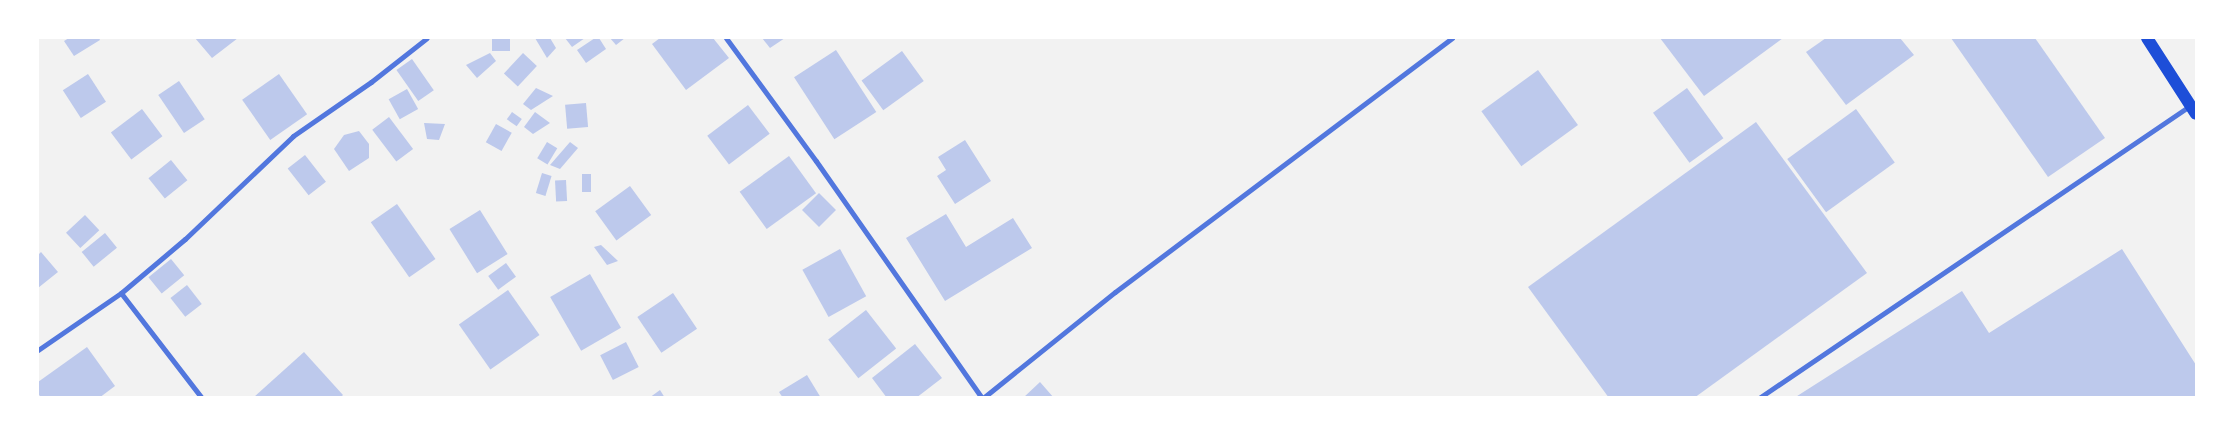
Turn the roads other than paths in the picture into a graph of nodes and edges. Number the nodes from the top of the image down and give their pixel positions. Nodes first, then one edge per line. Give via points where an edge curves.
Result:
1 (428, 38) edge
2 (726, 38) edge
3 (1452, 38) edge
4 (2147, 38) edge
5 (2194, 109) edge
6 (121, 293) junction
7 (38, 350) edge
8 (202, 398) edge
9 (982, 398) edge
10 (1759, 398) edge

1 - 6 street via 372,82 293,136 185,239
2 - 9 street
3 - 9 street via 1115,292
4 - 5 main road
5 - 10 street
6 - 7 street
6 - 8 street

